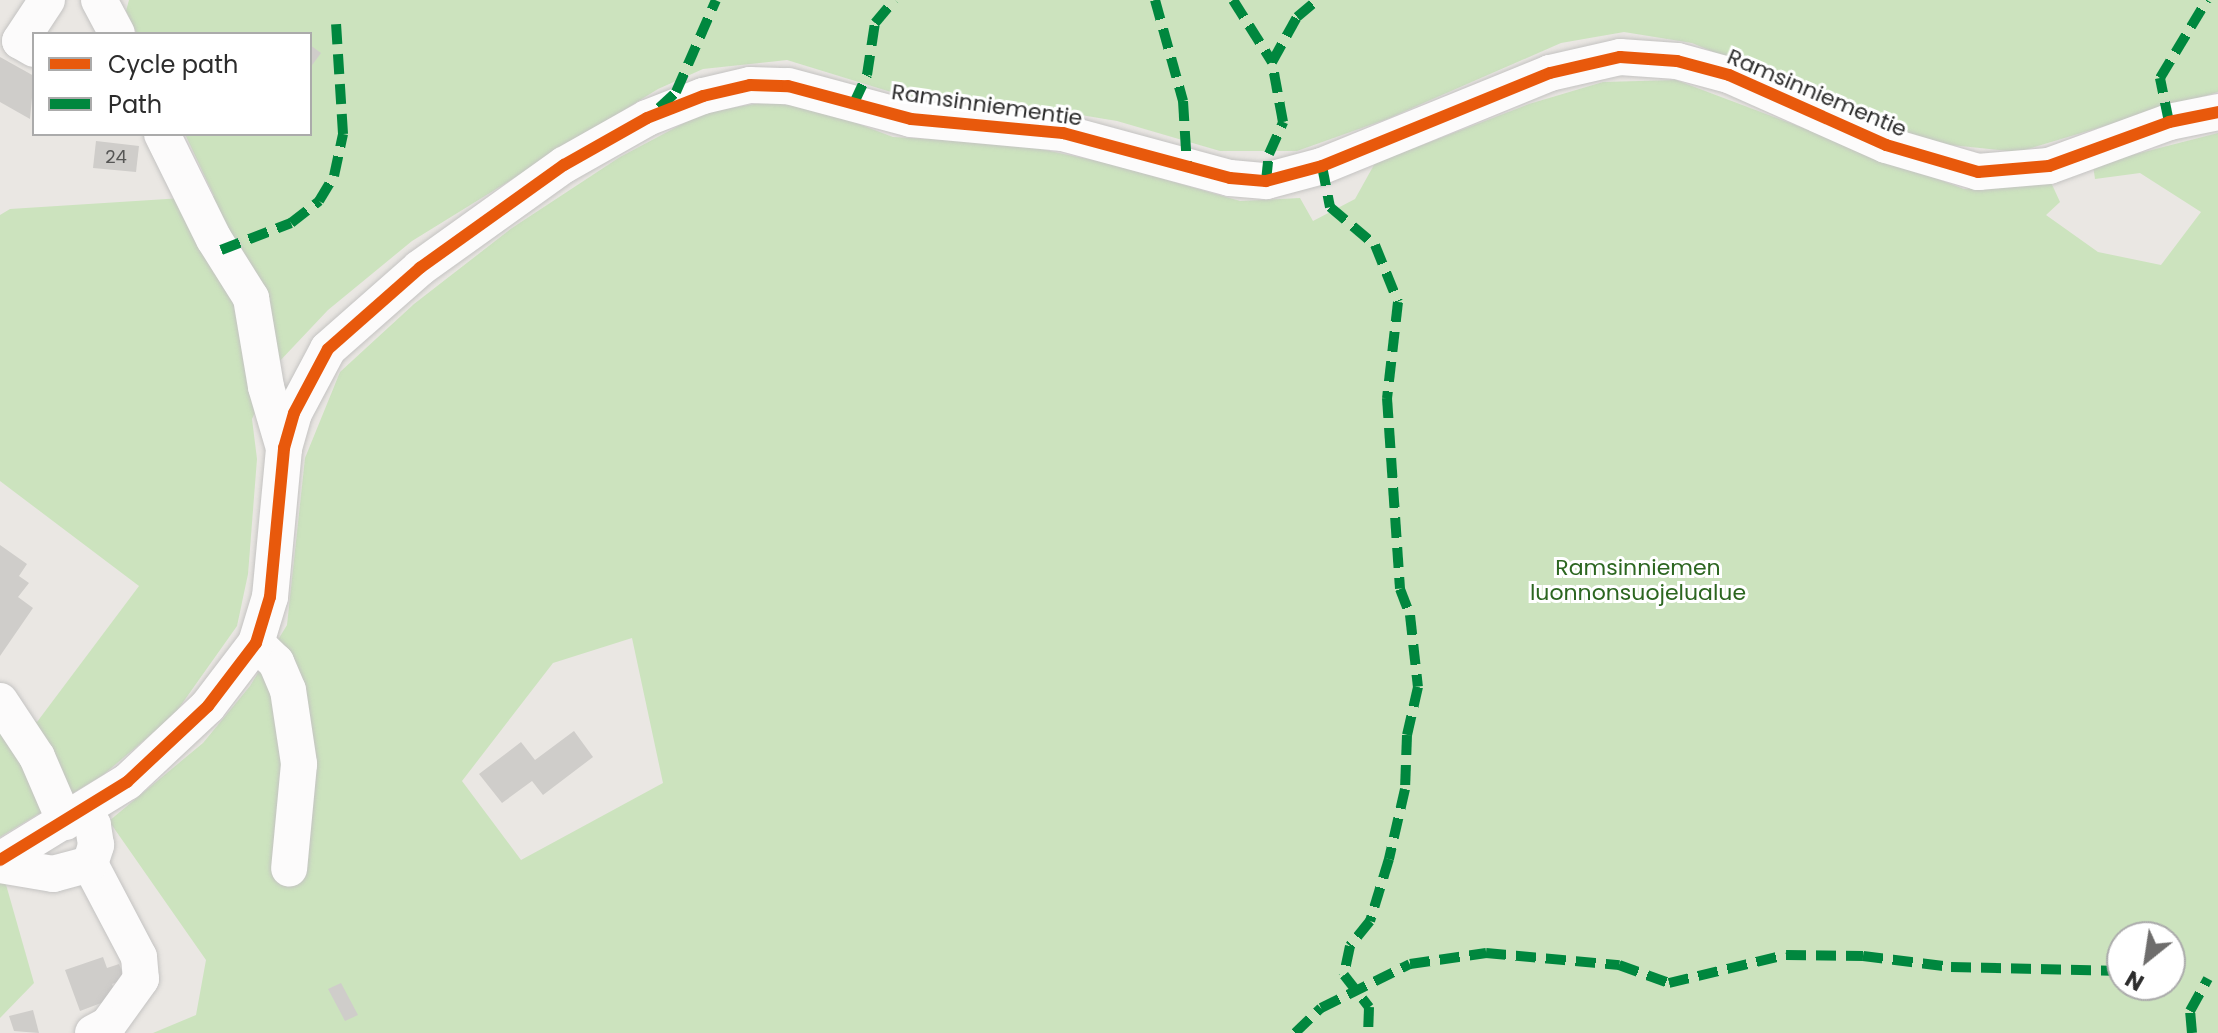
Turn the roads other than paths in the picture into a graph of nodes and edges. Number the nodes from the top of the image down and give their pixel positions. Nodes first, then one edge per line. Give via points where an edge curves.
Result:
1 (47, 0) edge
2 (99, 0) edge
3 (116, 32) edge
4 (18, 40) edge
5 (2218, 112) edge
6 (163, 136) edge
7 (284, 448) junction
8 (256, 643) junction
9 (0, 701) edge
10 (74, 816) junction
11 (0, 862) edge
12 (90, 864) junction
13 (289, 869) dead end
14 (93, 1033) edge

1 - 4 street
2 - 3 street
5 - 7 street, Ramsinniementie via 2169,122 2049,166 1978,172 1886,145 1729,75 1677,61 1620,57 1550,73 1322,166 1266,181 1230,178 1063,133 911,119 788,86 750,85 703,96 605,141 420,268 328,349 294,413
6 - 7 street via 214,239 251,298 266,387
7 - 8 street, Ramsinniementie via 270,597
8 - 10 street, Ramsinniementie via 176,739 127,782
8 - 13 street via 276,662 288,690 299,764
9 - 10 street
10 - 11 street, Ramsinniementie
10 - 12 street via 93,825 96,845
11 - 12 street via 53,874
12 - 14 street via 139,957 141,979 116,1016

